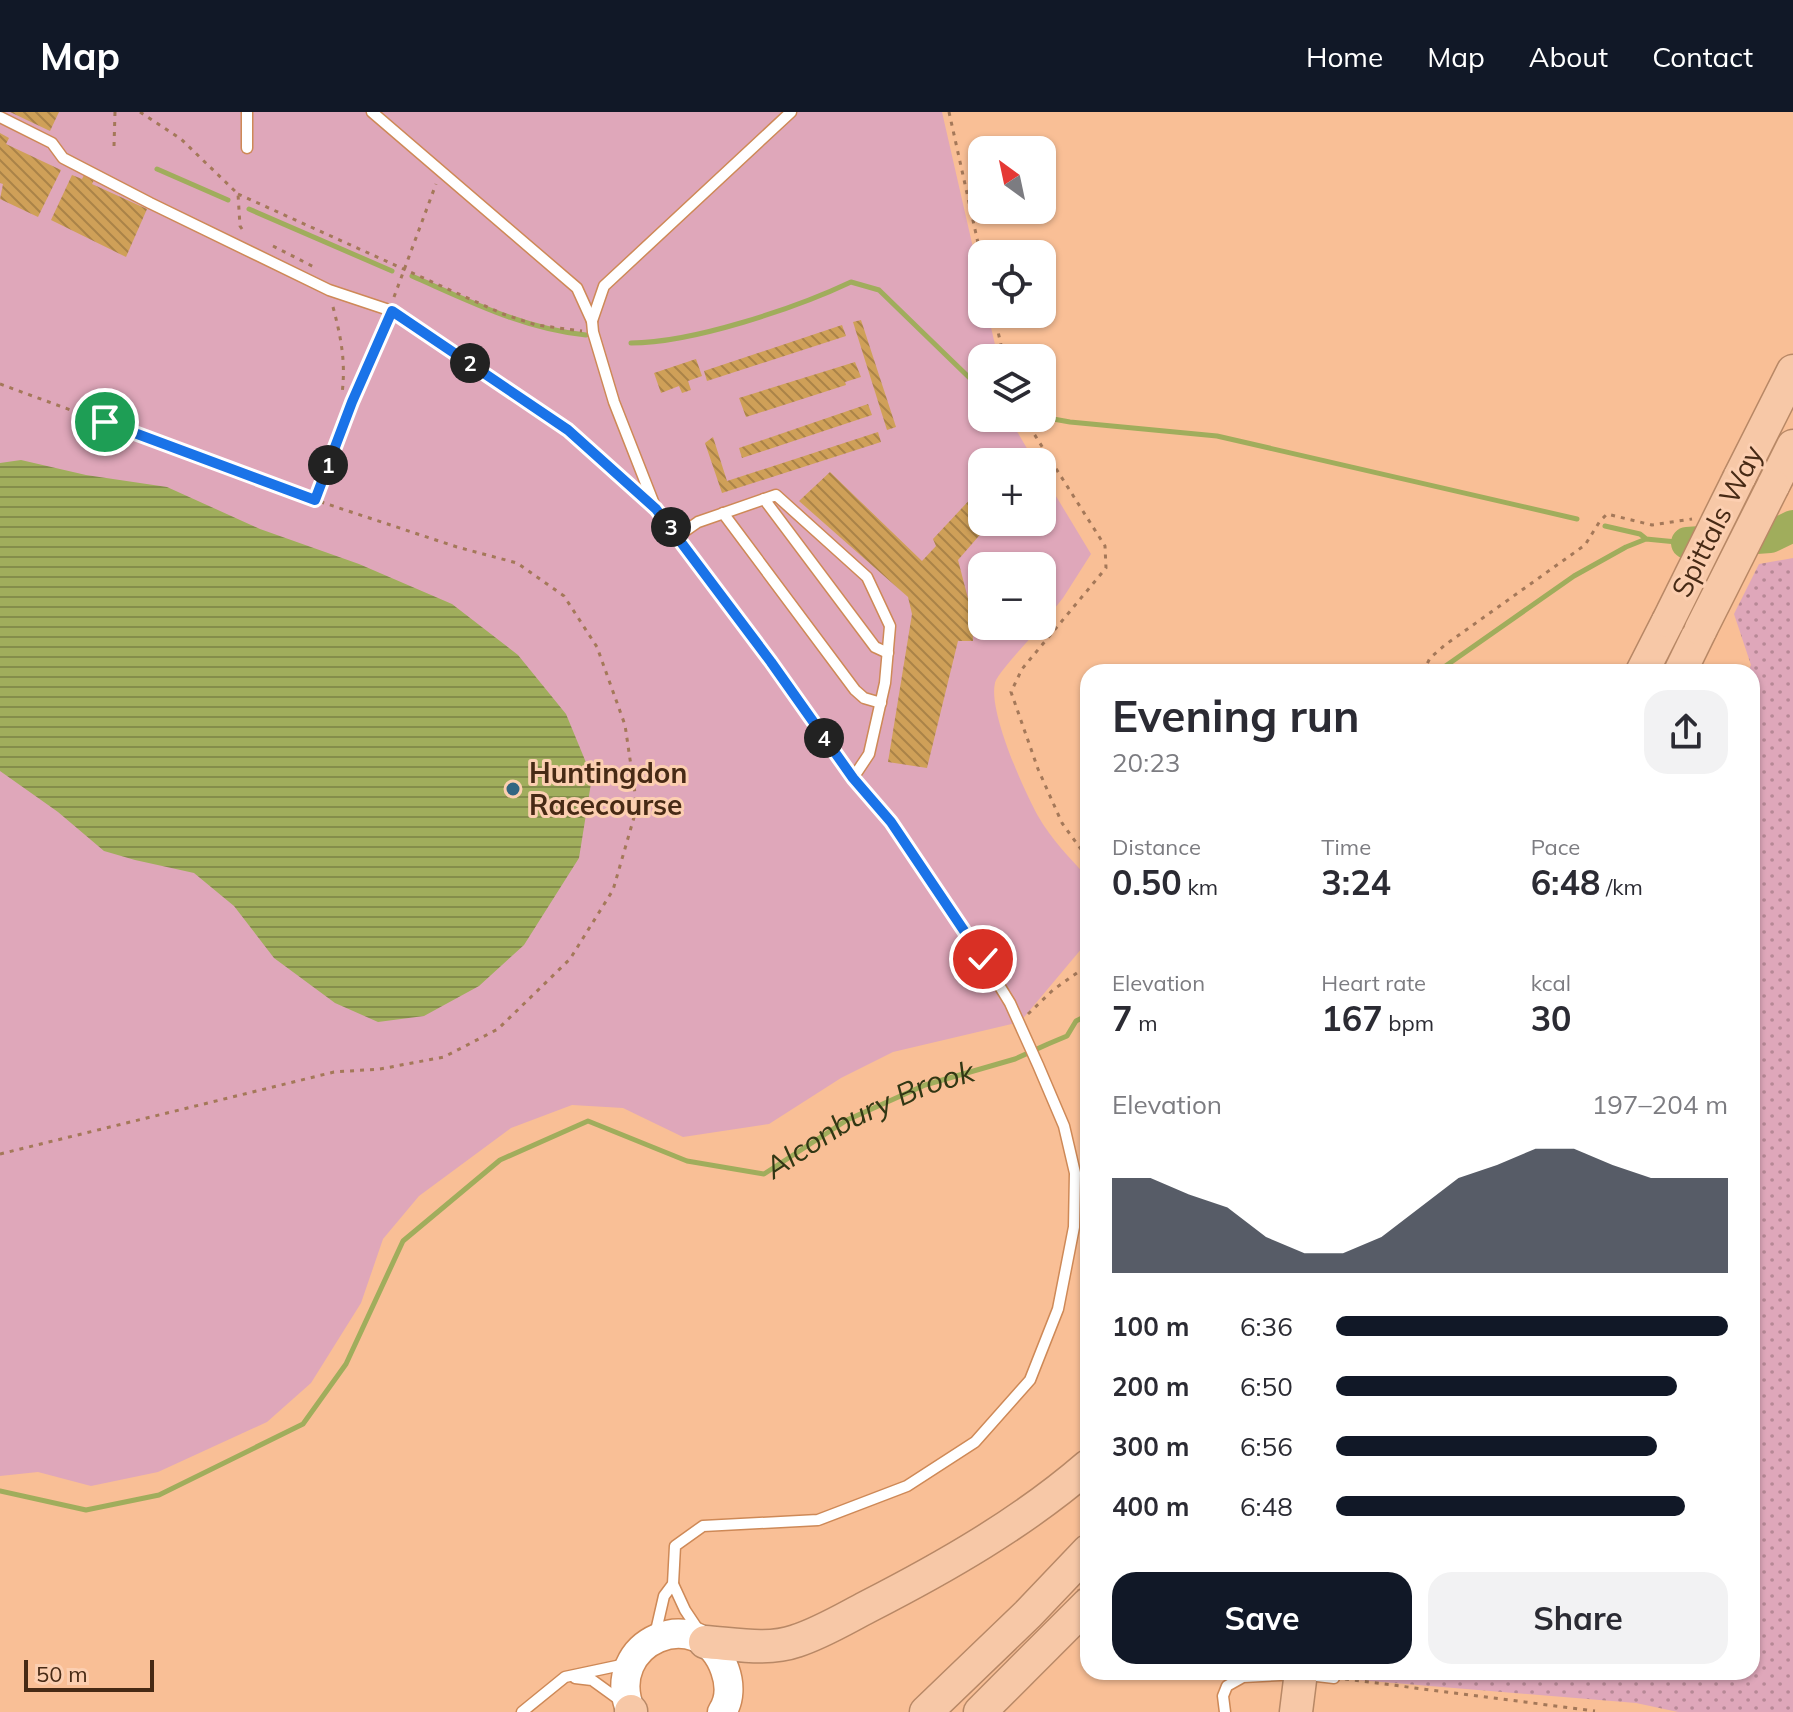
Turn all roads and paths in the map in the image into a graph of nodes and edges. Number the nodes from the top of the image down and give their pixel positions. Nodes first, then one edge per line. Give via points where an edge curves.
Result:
1 (115, 112) edge
2 (140, 112) edge
3 (247, 112) edge
4 (372, 112) edge
5 (791, 112) edge
6 (949, 112) edge
7 (0, 117) edge
8 (114, 146) dead end
9 (247, 148) dead end
10 (441, 173) junction
11 (238, 194) junction
12 (244, 232) dead end
13 (977, 240) edge
14 (271, 245) dead end
15 (404, 268) junction
16 (329, 290) junction
17 (392, 311) junction
18 (593, 326) junction
19 (1793, 371) edge
20 (0, 384) edge
21 (342, 394) dead end
22 (1033, 432) edge
23 (1793, 446) edge
24 (764, 499) junction
25 (315, 500) junction
26 (656, 509) junction
27 (723, 513) junction
28 (1698, 519) dead end
29 (678, 536) junction
30 (888, 653) junction
31 (1427, 664) edge
32 (1646, 664) edge
33 (1684, 664) edge
34 (881, 703) junction
35 (853, 778) junction
36 (1080, 848) edge
37 (1080, 971) edge
38 (1020, 1022) junction
39 (0, 1154) edge
40 (1080, 1472) edge
41 (1080, 1559) edge
42 (673, 1584) junction
43 (1080, 1612) edge
44 (654, 1638) junction
45 (705, 1642) junction
46 (629, 1663) junction
47 (565, 1677) junction
48 (1238, 1680) edge
49 (1299, 1680) edge
50 (1350, 1680) edge
51 (631, 1711) edge
52 (725, 1711) edge
53 (1595, 1711) edge
54 (522, 1712) edge
55 (926, 1712) edge
56 (980, 1712) edge
57 (1225, 1712) edge
58 (1296, 1712) edge

1 - 8 path
2 - 11 path via 181,139
3 - 9 lane
4 - 10 lane
5 - 18 lane via 604,286
6 - 13 path
7 - 16 lane via 52,143 63,158
10 - 15 path
10 - 18 lane via 577,288
11 - 12 path
11 - 15 path
14 - 16 path via 313,264
15 - 17 path
15 - 18 path via 503,314 563,330
16 - 17 lane
16 - 21 path via 343,343
17 - 25 path
17 - 26 lane via 568,430
18 - 26 lane via 614,402
19 - 32 highway, Spittals Way, bridge
20 - 25 path
22 - 36 path via 1105,546 1106,568 1022,669 1011,692 1038,769 1062,823
23 - 33 highway, Spittals Way, bridge
24 - 27 lane
24 - 30 lane via 875,647
24 - 30 lane via 776,495 867,577 890,626
25 - 39 path via 517,563 564,596 597,647 625,725 637,807 613,890 570,959 498,1029 444,1057 334,1072
26 - 29 lane
27 - 29 lane
27 - 34 lane via 855,690
28 - 31 path via 1652,525 1607,514 1585,545 1445,645
29 - 35 lane
30 - 34 lane
34 - 35 lane via 869,754
35 - 38 lane via 891,822
37 - 38 path
38 - 42 lane via 1064,1126 1075,1173 1074,1227 1058,1309 1030,1380 975,1442 907,1486 818,1520 703,1526 675,1546
40 - 45 highway via 950,1563 794,1642
41 - 55 highway
42 - 44 lane via 664,1596
42 - 45 lane
43 - 56 highway
44 - 45 main road via 685,1634
44 - 46 main road
45 - 52 main road via 721,1658 729,1680
46 - 47 lane
46 - 51 main road via 624,1689
47 - 51 lane via 592,1680
47 - 54 lane
48 - 57 lane via 1223,1696
49 - 58 highway
50 - 53 path

